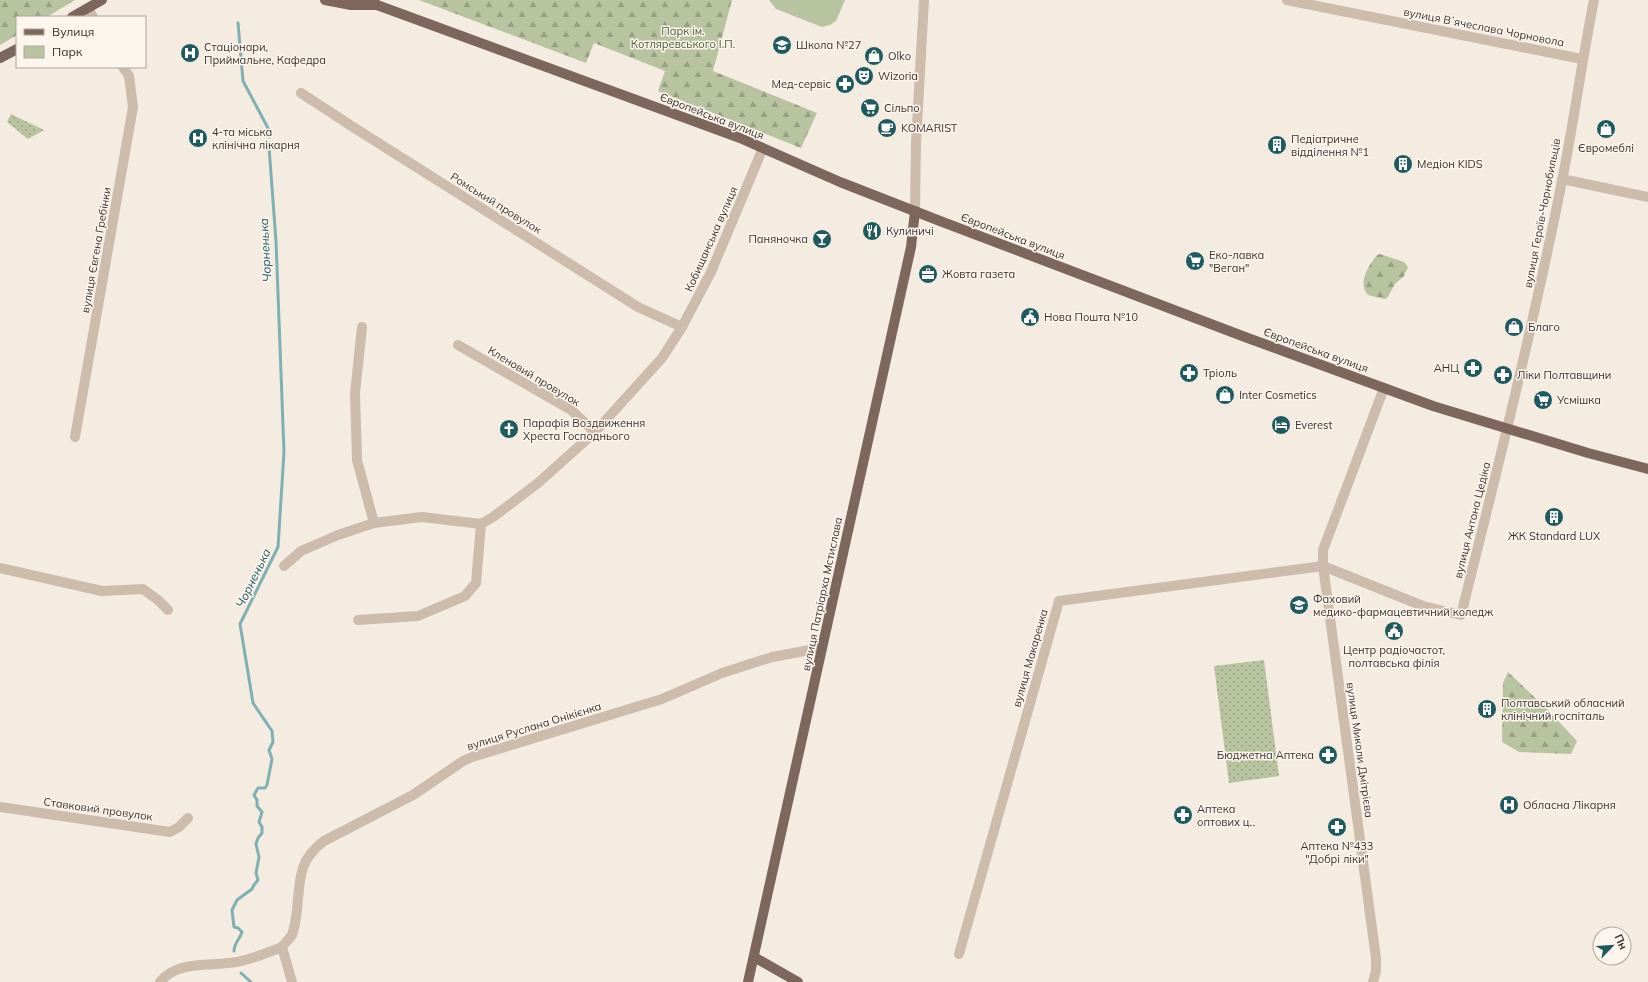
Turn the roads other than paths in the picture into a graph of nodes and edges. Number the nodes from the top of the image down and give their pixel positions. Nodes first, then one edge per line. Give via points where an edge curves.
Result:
1 (102, 0) edge
2 (325, 0) edge
3 (924, 0) edge
4 (1287, 0) edge
5 (1594, 0) edge
6 (373, 2) edge
7 (90, 13) edge
8 (76, 16) edge
9 (16, 50) edge
10 (0, 58) edge
11 (1582, 59) junction
12 (124, 68) edge
13 (301, 93) dead end
14 (763, 148) junction
15 (1562, 179) junction
16 (1648, 197) edge
17 (915, 211) junction
18 (362, 327) dead end
19 (682, 327) junction
20 (458, 345) dead end
21 (1384, 388) junction
22 (1508, 429) junction
23 (595, 432) junction
24 (75, 437) dead end
25 (1648, 469) edge
26 (374, 524) junction
27 (481, 524) junction
28 (284, 566) dead end
29 (1323, 566) junction
30 (0, 568) edge
31 (168, 610) dead end
32 (358, 620) dead end
33 (821, 648) junction
34 (0, 807) edge
35 (188, 818) dead end
36 (282, 947) junction
37 (959, 954) dead end
38 (754, 957) junction
39 (160, 982) edge
40 (292, 982) edge
41 (748, 982) edge
42 (798, 982) edge
43 (1373, 982) edge

1 - 7 main road
2 - 6 main road, Європейська вулиця via 351,5
3 - 17 street
4 - 11 street, вулиця Вʼячеслава Чорновола
5 - 11 street, вулиця Героїв-Чорнобильців
6 - 14 main road, Європейська вулиця
7 - 8 main road
9 - 10 main road
11 - 15 street, вулиця Героїв-Чорнобильців
12 - 24 street, вулиця Євгена Гребінки via 129,76 133,107
13 - 19 street, Ромський провулок via 638,307
14 - 17 main road, Європейська вулиця
14 - 19 street, Кобищанська вулиця via 711,272
15 - 16 street
15 - 22 street, вулиця Героїв-Чорнобильців
17 - 21 main road, Європейська вулиця
17 - 33 main road, вулиця Патріарха Мстислава via 911,247
18 - 26 street via 355,393 357,460
19 - 23 street, Кобищанська вулиця via 662,358
20 - 23 street, Кленовий провулок via 571,410
21 - 22 main road, Європейська вулиця
21 - 29 street, вулиця Миколи Дмітрієва via 1323,550
22 - 25 main road, Європейська вулиця
22 - 29 street, вулиця Антона Цедіка via 1461,615 1423,606
23 - 27 street, Кобищанська вулиця via 538,483
26 - 27 street via 422,517
26 - 28 street via 338,535 301,551
27 - 32 street via 476,583 465,596 418,616
29 - 37 street, вулиця Макаренка via 1059,601
29 - 43 street, вулиця Миколи Дмітрієва via 1376,958
30 - 31 street via 102,591 143,589
33 - 36 street, вулиця Руслана Онікієнка via 772,657 722,673 662,699 463,761 413,795 313,849 300,875 296,918 291,935
33 - 38 main road, вулиця Патріарха Мстислава
34 - 35 street, Ставковий провулок via 170,832
36 - 39 street via 241,962 178,969
36 - 40 street
38 - 41 main road, вулиця Патріарха Мстислава
38 - 42 main road

